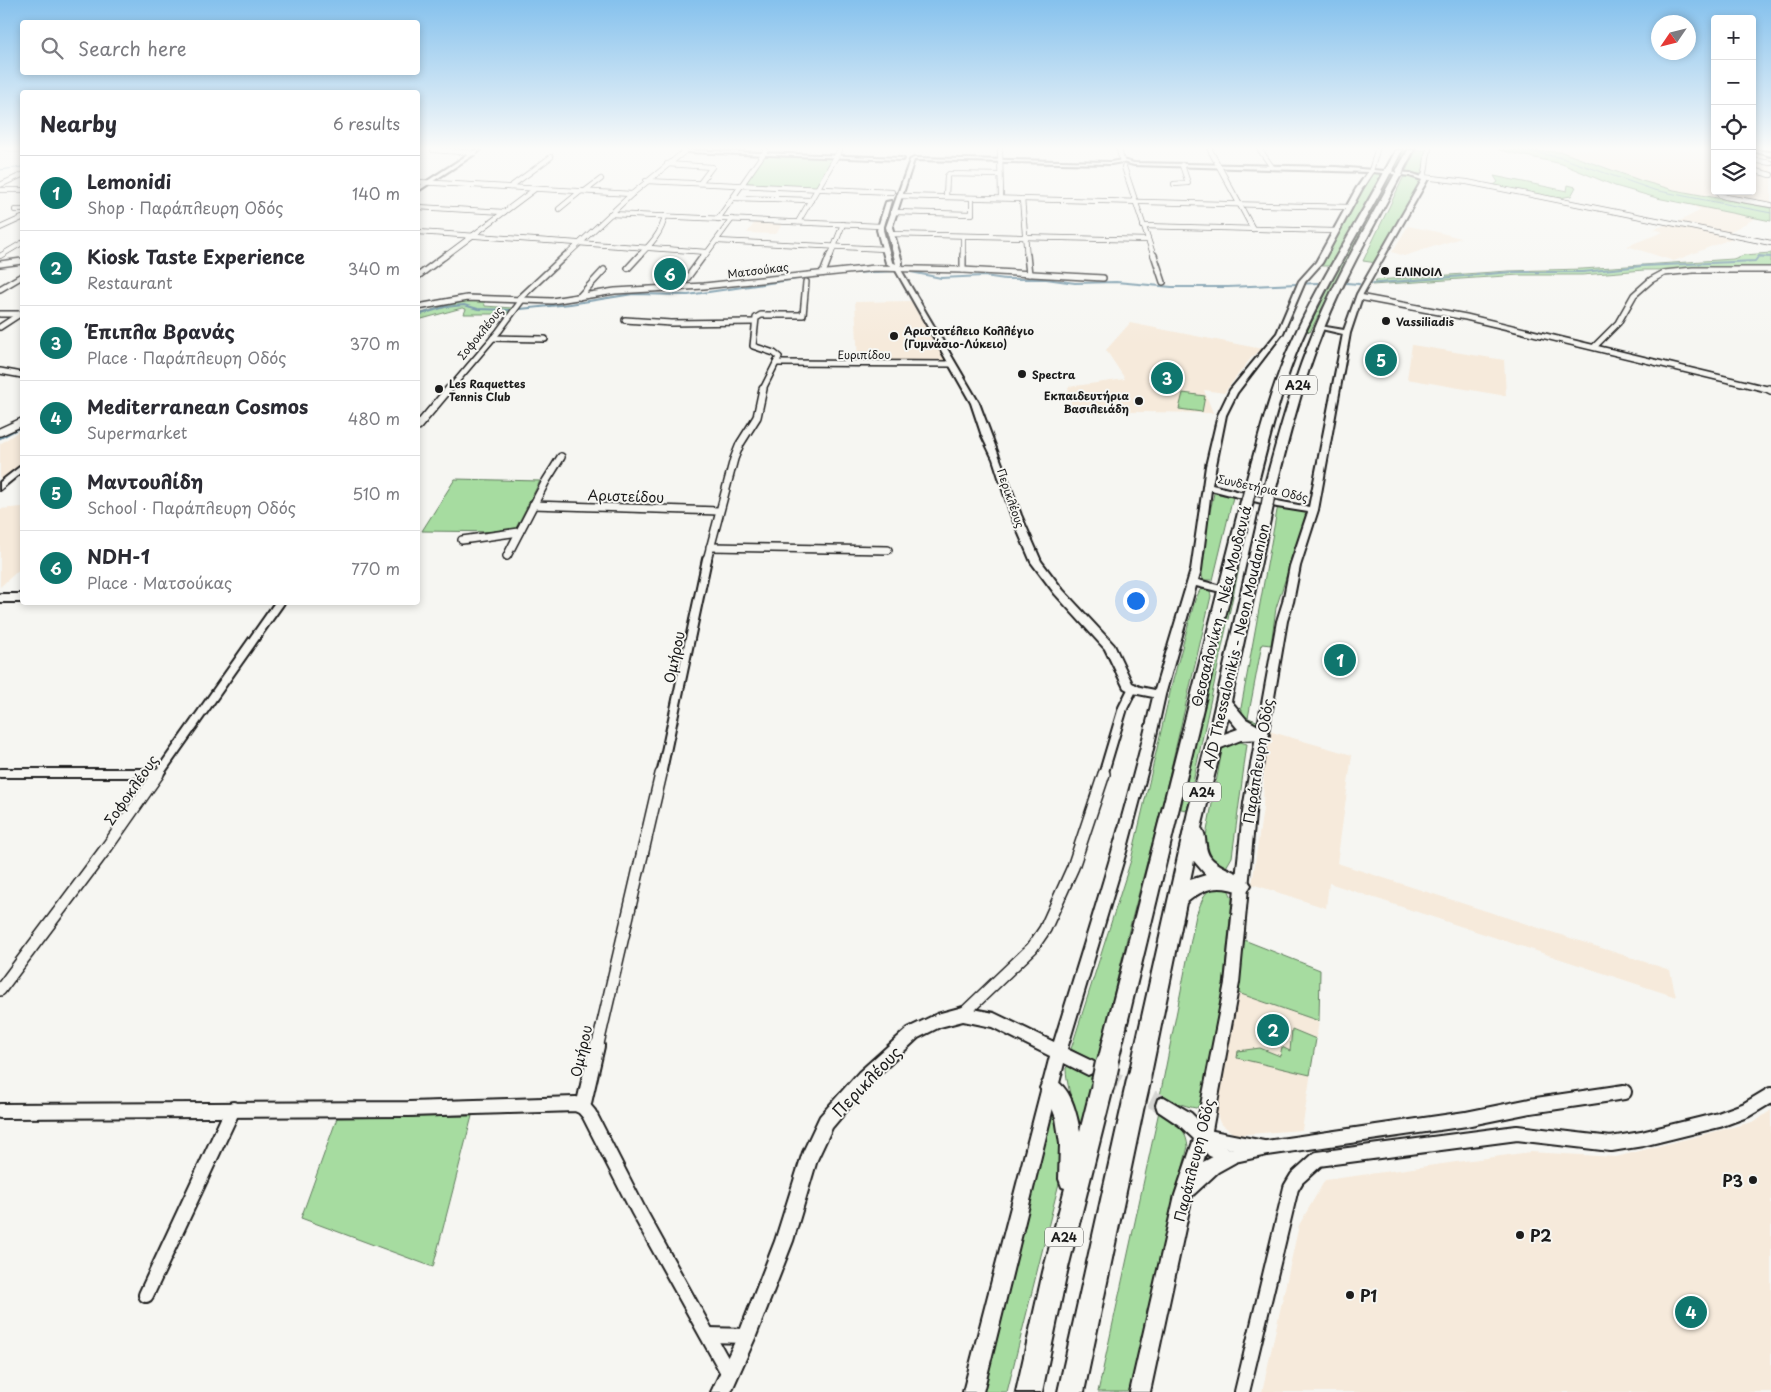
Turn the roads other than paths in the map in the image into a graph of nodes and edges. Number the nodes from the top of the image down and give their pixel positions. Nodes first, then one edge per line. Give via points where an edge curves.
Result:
1 (500, 215) edge
2 (609, 215) edge
3 (636, 215) edge
4 (721, 215) edge
5 (802, 215) edge
6 (884, 215) edge
7 (892, 215) edge
8 (1024, 215) edge
9 (1140, 215) edge
10 (1246, 215) edge
11 (1344, 215) edge
12 (1363, 215) edge
13 (1377, 215) edge
14 (1405, 215) edge
15 (1631, 215) edge
16 (665, 216) junction
17 (20, 219) edge
18 (718, 219) junction
19 (732, 220) junction
20 (798, 222) junction
21 (0, 224) edge
22 (9, 224) junction
23 (843, 224) junction
24 (20, 226) edge
25 (880, 226) junction
26 (1143, 226) junction
27 (0, 228) edge
28 (1253, 229) junction
29 (1335, 231) junction
30 (420, 232) edge
31 (890, 234) junction
32 (472, 236) junction
33 (963, 236) junction
34 (1026, 237) junction
35 (716, 240) junction
36 (1148, 240) junction
37 (579, 243) junction
38 (1771, 243) edge
39 (20, 244) edge
40 (834, 246) junction
41 (645, 248) junction
42 (885, 249) junction
43 (707, 252) junction
44 (0, 256) edge
45 (20, 262) edge
46 (0, 264) edge
47 (628, 268) dead end
48 (604, 270) dead end
49 (964, 270) junction
50 (1771, 270) edge
51 (899, 271) junction
52 (823, 273) junction
53 (1029, 274) junction
54 (420, 275) edge
55 (20, 277) edge
56 (1103, 278) dead end
57 (806, 282) dead end
58 (1163, 282) dead end
59 (680, 288) junction
60 (0, 289) edge
61 (579, 297) junction
62 (1359, 297) junction
63 (520, 300) junction
64 (420, 307) edge
65 (0, 314) edge
66 (20, 314) edge
67 (20, 315) edge
68 (625, 320) dead end
69 (755, 322) junction
70 (0, 327) edge
71 (1320, 328) junction
72 (1347, 333) junction
73 (493, 338) junction
74 (546, 339) dead end
75 (1594, 347) junction
76 (776, 363) junction
77 (952, 364) junction
78 (0, 372) edge
79 (20, 374) edge
80 (1771, 390) edge
81 (428, 415) junction
82 (420, 416) edge
83 (20, 423) edge
84 (420, 424) edge
85 (0, 432) edge
86 (561, 457) dead end
87 (20, 470) edge
88 (0, 487) edge
89 (1208, 487) junction
90 (533, 505) junction
91 (1267, 506) joint
92 (1313, 510) junction
93 (719, 511) junction
94 (519, 532) junction
95 (462, 540) dead end
96 (710, 547) junction
97 (888, 550) dead end
98 (507, 556) dead end
99 (1193, 582) junction
100 (1225, 590) junction
101 (0, 598) edge
102 (20, 598) edge
103 (278, 605) edge
104 (1133, 688) junction
105 (1159, 695) junction
106 (1224, 702) junction
107 (1261, 735) junction
108 (1214, 745) junction
109 (0, 773) edge
110 (159, 773) junction
111 (1196, 812) junction
112 (1242, 885) junction
113 (1179, 898) junction
114 (0, 990) edge
115 (963, 1014) junction
116 (1059, 1051) junction
117 (1099, 1072) junction
118 (1051, 1088) junction
119 (1624, 1092) dead end
120 (1771, 1095) edge
121 (1164, 1105) tunnel mouth
122 (583, 1107) junction
123 (233, 1109) junction
124 (0, 1111) edge
125 (1202, 1136) junction
126 (1267, 1148) junction
127 (1230, 1156) junction
128 (1184, 1195) junction
129 (1055, 1272) junction
130 (146, 1295) dead end
131 (708, 1335) junction
132 (747, 1336) junction
133 (729, 1374) junction
134 (1074, 1386) edge
135 (721, 1392) edge
136 (973, 1392) edge
137 (1029, 1392) edge
138 (1140, 1392) edge
139 (1242, 1392) edge

1 - 32 street
2 - 37 street, Σοφοκλέους
3 - 16 street
4 - 18 street
5 - 20 street
6 - 25 street
7 - 31 street
8 - 34 street
9 - 26 street
10 - 28 street
11 - 29 street
12 - 100 highway, Θεσσαλονίκη - Νέα Μουδανιά / Α24 via 1291,354 1249,494
13 - 71 highway, Θεσσαλονίκη - Νέα Μουδανιά / Α24
14 - 62 street, Παράπλευρη Οδός
15 - 38 street
16 - 18 street
16 - 41 street via 665,223
17 - 22 street
18 - 19 street
19 - 20 street
19 - 35 street
20 - 23 street
21 - 22 street
22 - 24 street
22 - 27 street
23 - 25 street
23 - 40 street
25 - 42 street
26 - 28 street
26 - 36 street
28 - 29 street
29 - 89 street via 1319,263 1301,283 1280,333 1233,392 1216,437
30 - 32 street
31 - 33 street
31 - 51 street
32 - 37 street
32 - 54 street
33 - 34 street
33 - 49 street
34 - 36 street
34 - 53 street
35 - 40 street
35 - 43 street
36 - 58 street
37 - 41 street
37 - 63 street, Σοφοκλέους
39 - 44 street
40 - 42 street
40 - 52 street
41 - 43 street
41 - 47 street
42 - 51 street via 889,262
43 - 59 street
45 - 46 street
48 - 61 street
49 - 51 street, Ματσούκας
49 - 53 street, Ματσούκας
50 - 75 street via 1664,273 1634,295 1618,323
51 - 52 street, Ματσούκας via 875,268
51 - 77 street, Περικλέους
52 - 59 street, Ματσούκας
53 - 56 street, Ματσούκας
55 - 60 street
57 - 69 street via 804,315 761,315
59 - 61 street, Ματσούκας via 619,290
61 - 63 street, Ματσούκας via 552,301
62 - 72 street, Παράπλευρη Οδός
62 - 75 street
63 - 64 street, Ματσούκας via 467,298
63 - 73 street, Σοφοκλέους
65 - 66 street
67 - 70 street
68 - 69 street
69 - 76 street via 753,346 777,354
71 - 72 street
71 - 91 highway, Θεσσαλονίκη - Νέα Μουδανιά / Α24, bridge via 1298,385
72 - 92 street, Παράπλευρη Οδός
73 - 74 street
73 - 81 street, Σοφοκλέους
75 - 80 street
76 - 77 street, Ευριπίδου
76 - 93 street, Ομήρου via 762,390 757,417 737,451
77 - 104 street, Περικλέους via 977,408 1033,556 1060,592 1110,647 1126,682
78 - 79 street
81 - 82 street
81 - 84 street, Σοφοκλέους
83 - 85 street
86 - 90 street
87 - 88 main road
89 - 92 street, Συνδετήρια Οδός
89 - 99 street
90 - 93 street, Αριστείδου
90 - 94 street
91 - 106 highway, A/D Thessalonikis - Neon Moudanion / Α24
92 - 107 street, Παράπλευρη Οδός via 1282,621
93 - 96 street, Ομήρου
94 - 95 street
94 - 98 street
96 - 97 street
96 - 122 street, Ομήρου via 676,710
99 - 100 street
99 - 105 street
100 - 117 highway, Θεσσαλονίκη - Νέα Μουδανιά / Α24
101 - 102 street
103 - 110 street, Σοφοκλέους
104 - 105 street
104 - 115 street via 1121,714 1073,867 1045,929 1026,954
105 - 116 street via 1119,852
106 - 107 highway via 1241,723
106 - 108 highway, A/D Thessalonikis - Neon Moudanion / Α24
107 - 108 highway via 1239,734
107 - 112 street, Παράπλευρη Οδός
108 - 111 highway, A/D Thessalonikis - Neon Moudanion / Α24
109 - 110 street
110 - 114 street, Σοφοκλέους
111 - 112 highway via 1197,846 1204,865
111 - 113 highway, A/D Thessalonikis - Neon Moudanion / Α24
112 - 113 highway via 1224,880 1210,881 1187,890
112 - 125 street, Παράπλευρη Οδός via 1232,983
113 - 134 highway, A/D Thessalonikis - Neon Moudanion / Α24
115 - 116 street, Περικλέους via 994,1020
115 - 132 street, Περικλέους via 937,1021 913,1033 865,1077 826,1122 809,1158 784,1241
116 - 117 street, Περικλέους
116 - 118 street
117 - 129 highway, Α24
118 - 129 highway via 1059,1099 1073,1151
118 - 136 street
119 - 126 street
120 - 139 street via 1746,1110 1719,1120 1611,1144 1516,1133 1318,1159 1291,1188
121 - 125 street
122 - 123 street via 567,1104 409,1109
122 - 131 street
123 - 124 street
123 - 130 street
125 - 126 street
125 - 127 street via 1214,1150
125 - 128 street, Παράπλευρη Οδός
126 - 127 street
127 - 128 street via 1207,1168
128 - 138 street, Παράπλευρη Οδός
129 - 137 highway, Α24
131 - 132 street
131 - 133 street
132 - 133 street, Περικλέους
133 - 135 street, Περικλέους

